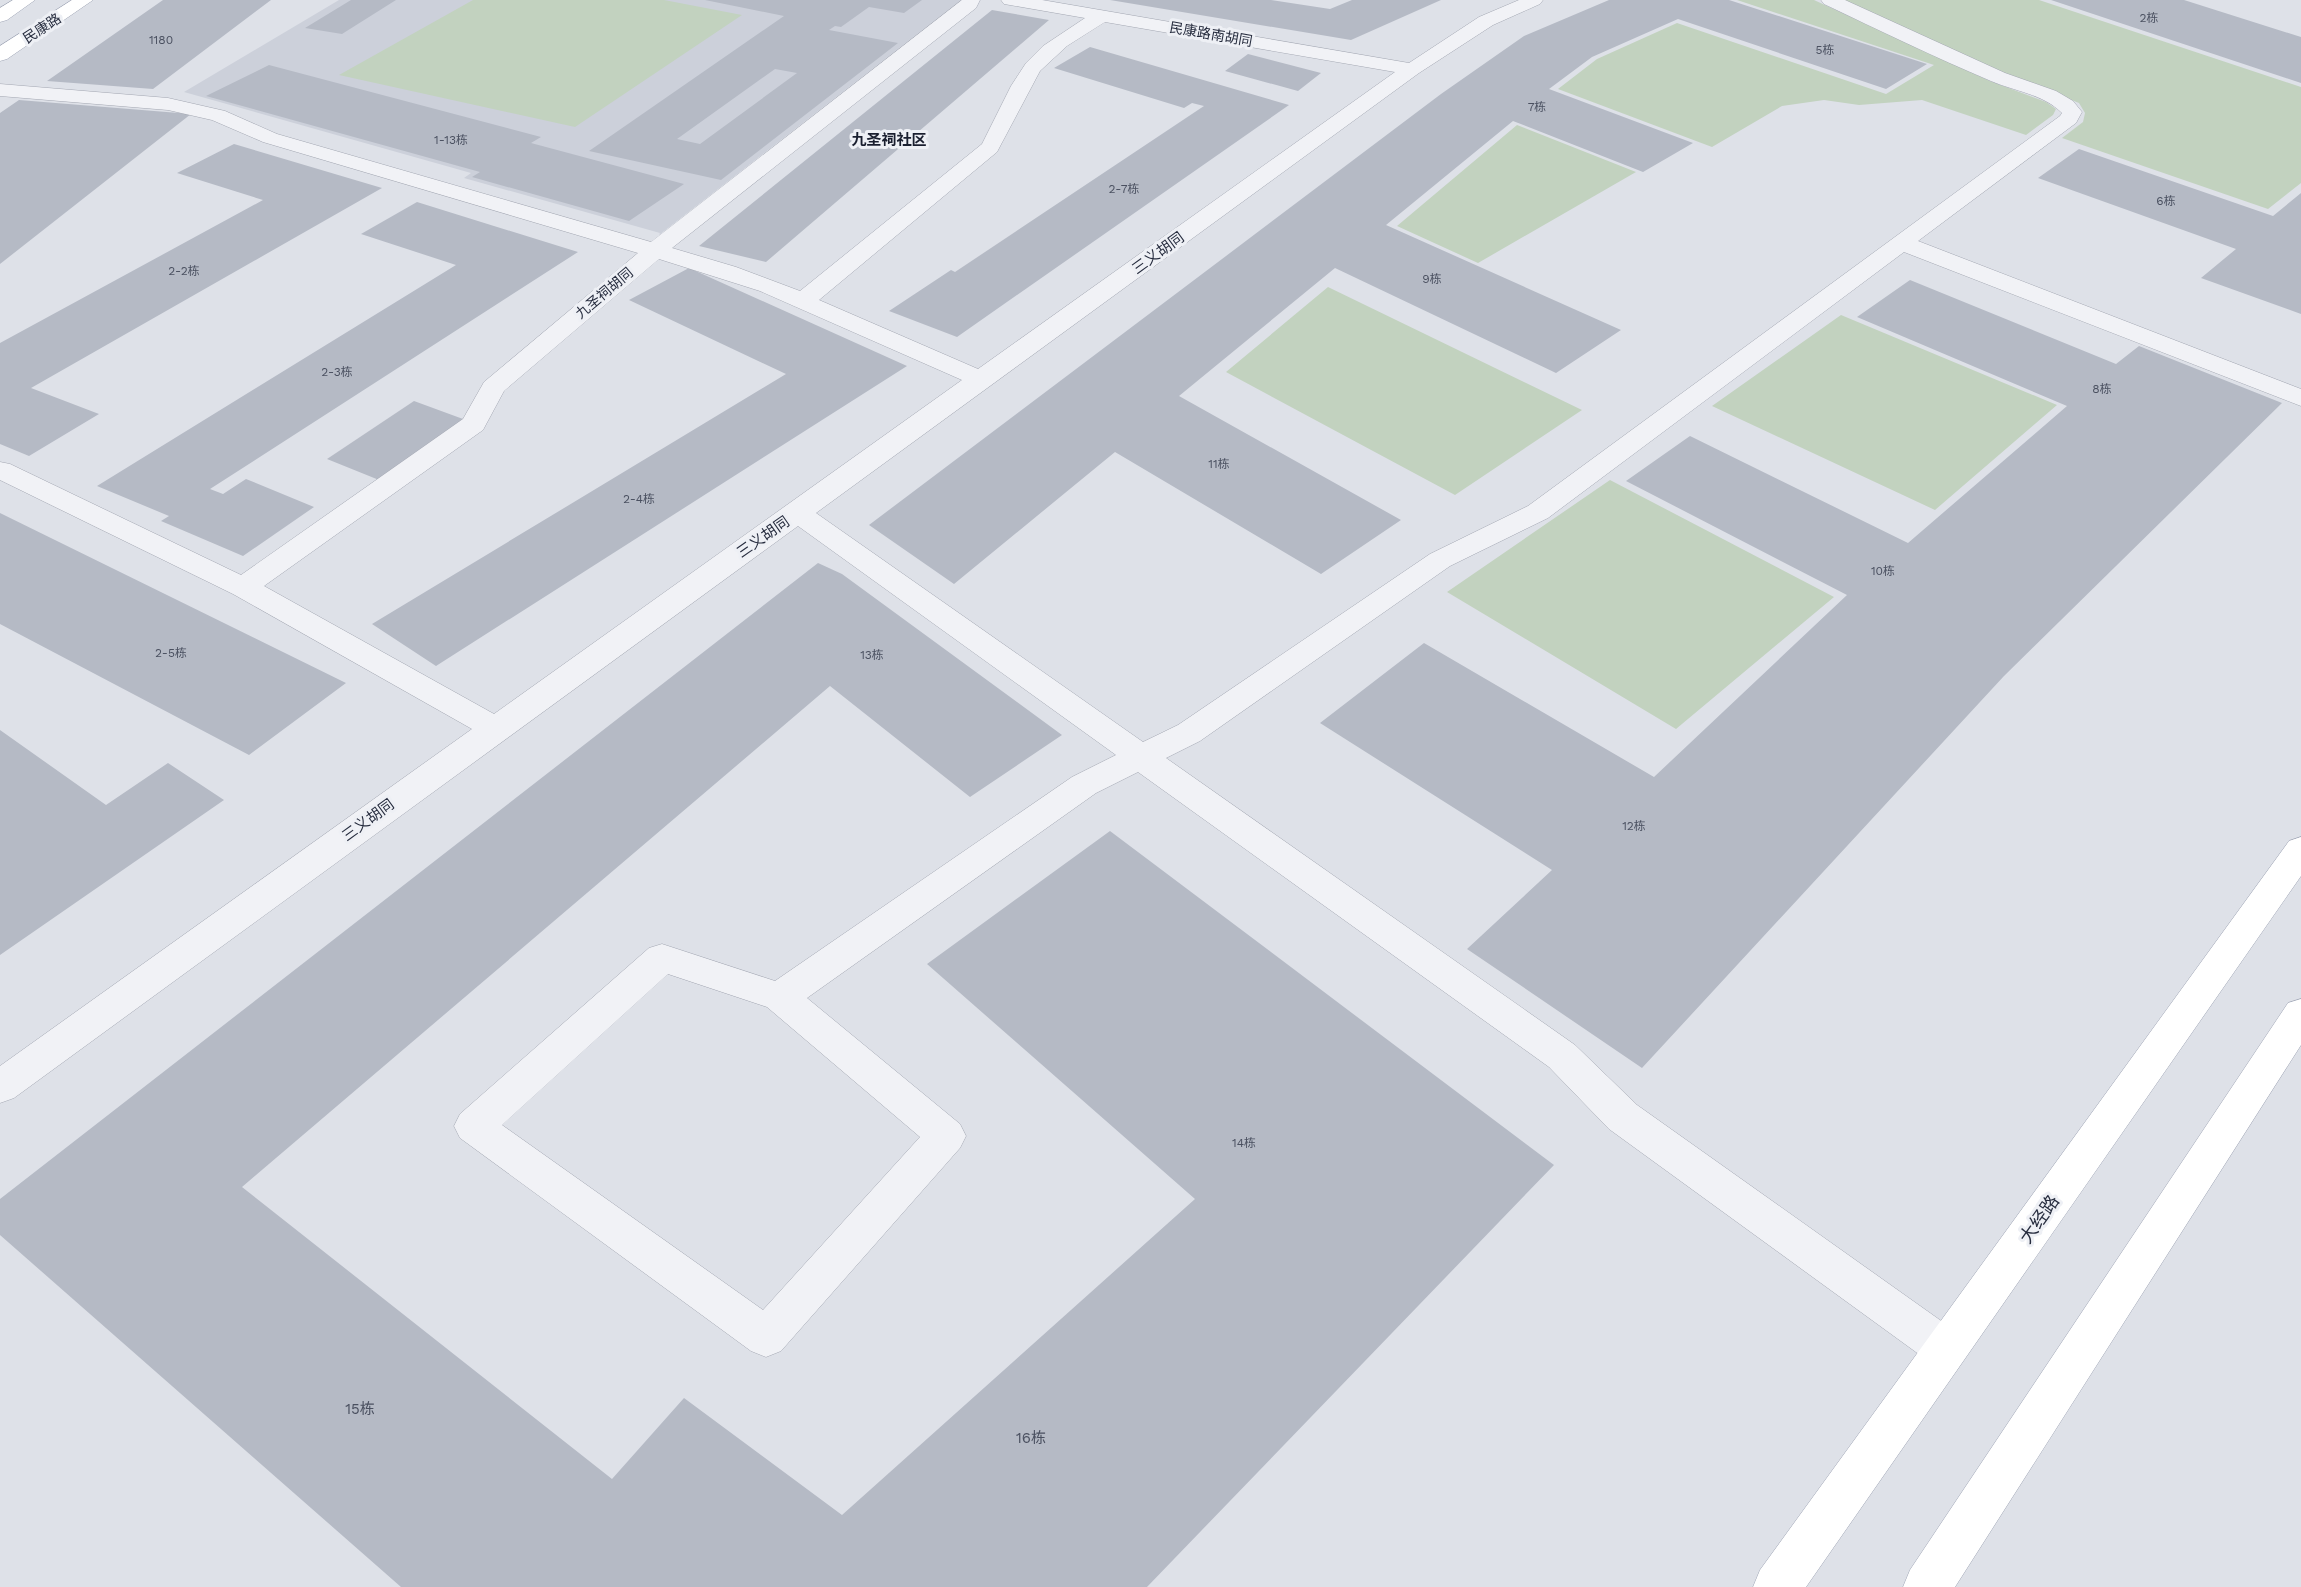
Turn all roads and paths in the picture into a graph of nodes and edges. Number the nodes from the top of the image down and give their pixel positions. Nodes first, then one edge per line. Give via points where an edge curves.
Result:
1 (26, 0) edge
2 (84, 0) edge
3 (971, 0) edge
4 (1010, 0) edge
5 (1534, 0) edge
6 (1830, 0) edge
7 (0, 16) edge
8 (1102, 16) junction
9 (0, 55) edge
10 (1412, 69) junction
11 (0, 90) edge
12 (1902, 243) junction
13 (654, 251) junction
14 (802, 302) junction
15 (983, 380) junction
16 (2301, 398) edge
17 (0, 470) edge
18 (797, 513) junction
19 (243, 587) junction
20 (495, 728) junction
21 (1141, 757) junction
22 (2301, 850) edge
23 (780, 997) junction
24 (2301, 1014) edge
25 (0, 1087) edge
26 (1946, 1349) junction
27 (1777, 1587) edge
28 (1927, 1587) edge

1 - 7 main road
2 - 9 main road, 民康路
3 - 13 street, 九圣祠胡同
4 - 8 street, 民康路南胡同
5 - 10 street, 三义胡同 via 1486,21
6 - 12 street via 2055,98 2072,112 2069,119
8 - 10 street, 民康路南胡同
8 - 14 street via 1046,53 1027,76 990,148
10 - 15 street, 三义胡同
11 - 13 street via 168,104 218,115 270,138
12 - 16 street
12 - 21 street via 1538,512 1440,560 1189,733
13 - 14 street via 728,272
13 - 19 street, 九圣祠胡同 via 493,387 474,424
14 - 15 street
15 - 18 street, 三义胡同
17 - 19 street
18 - 20 street, 三义胡同
18 - 21 street
19 - 20 street
20 - 25 street, 三义胡同
21 - 23 street via 1084,785
21 - 26 street via 1562,1056 1623,1117
22 - 26 main road, 大经路
23 - 23 street via 946,1136 766,1337 474,1126 662,958
24 - 28 main road
26 - 27 main road, 大经路

